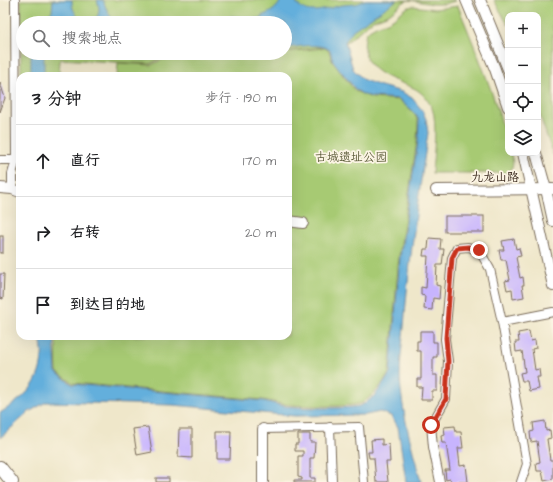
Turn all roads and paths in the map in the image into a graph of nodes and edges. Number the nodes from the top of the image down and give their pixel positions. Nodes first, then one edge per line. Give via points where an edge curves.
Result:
1 (15, 0) edge
2 (466, 0) edge
3 (480, 0) edge
4 (505, 62) edge
5 (505, 98) edge
6 (524, 156) edge
7 (537, 156) edge
8 (0, 160) edge
9 (16, 160) junction
10 (0, 188) edge
11 (550, 189) edge
12 (16, 190) edge
13 (436, 190) dead end
14 (532, 190) junction
15 (553, 221) edge
16 (292, 222) edge
17 (303, 223) dead end
18 (553, 286) edge
19 (553, 312) edge
20 (502, 322) junction
21 (330, 427) junction
22 (263, 429) joint
23 (0, 466) edge
24 (12, 482) edge
25 (263, 482) edge
26 (332, 482) edge
27 (364, 482) edge
28 (440, 482) edge
29 (521, 482) edge

1 - 9 street
2 - 5 street
3 - 4 street
6 - 14 street
7 - 11 street
8 - 9 street
9 - 12 street via 12,174
10 - 12 street
11 - 14 street, 九龙山路
11 - 15 street
13 - 14 street, 九龙山路
14 - 18 street
16 - 17 street
19 - 20 street
20 - 28 street via 490,269 479,250 457,248 452,258 446,338 446,399 431,425
20 - 29 street via 527,464
21 - 22 street
21 - 26 street
21 - 27 street via 359,426
22 - 25 street
23 - 24 main road

